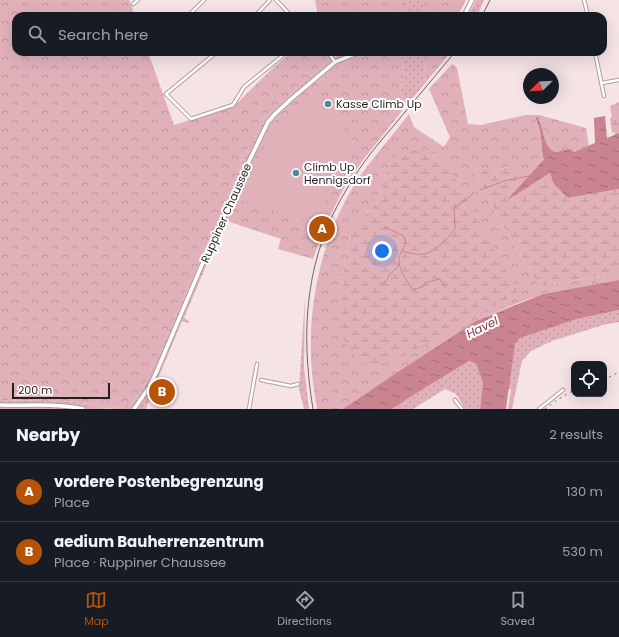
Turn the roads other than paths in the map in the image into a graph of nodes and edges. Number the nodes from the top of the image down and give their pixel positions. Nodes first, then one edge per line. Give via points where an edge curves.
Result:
1 (138, 0) edge
2 (204, 0) edge
3 (270, 0) edge
4 (276, 0) edge
5 (472, 0) edge
6 (584, 0) edge
7 (133, 4) dead end
8 (192, 12) edge
9 (259, 12) edge
10 (287, 12) edge
11 (466, 12) edge
12 (587, 12) edge
13 (212, 56) edge
14 (282, 56) edge
15 (330, 56) edge
16 (348, 56) edge
17 (596, 56) edge
18 (335, 62) junction
19 (619, 80) edge
20 (602, 83) junction
21 (604, 96) dead end
22 (257, 364) dead end
23 (261, 380) dead end
24 (298, 384) dead end
25 (563, 390) dead end
26 (455, 400) dead end
27 (0, 405) edge
28 (83, 409) edge
29 (134, 409) edge
30 (249, 409) edge
31 (462, 409) edge
32 (539, 409) edge

1 - 7 street
2 - 8 street
3 - 9 street
4 - 10 street
5 - 11 main road
6 - 12 street
13 - 14 street via 166,94 191,119 233,105 244,87
15 - 18 street
16 - 18 main road, Ruppiner Chaussee
17 - 20 street
18 - 29 main road, Ruppiner Chaussee via 268,122 148,389
19 - 20 street
20 - 21 street
22 - 30 street
23 - 24 street via 291,386
25 - 32 street
26 - 31 street
27 - 28 main road

